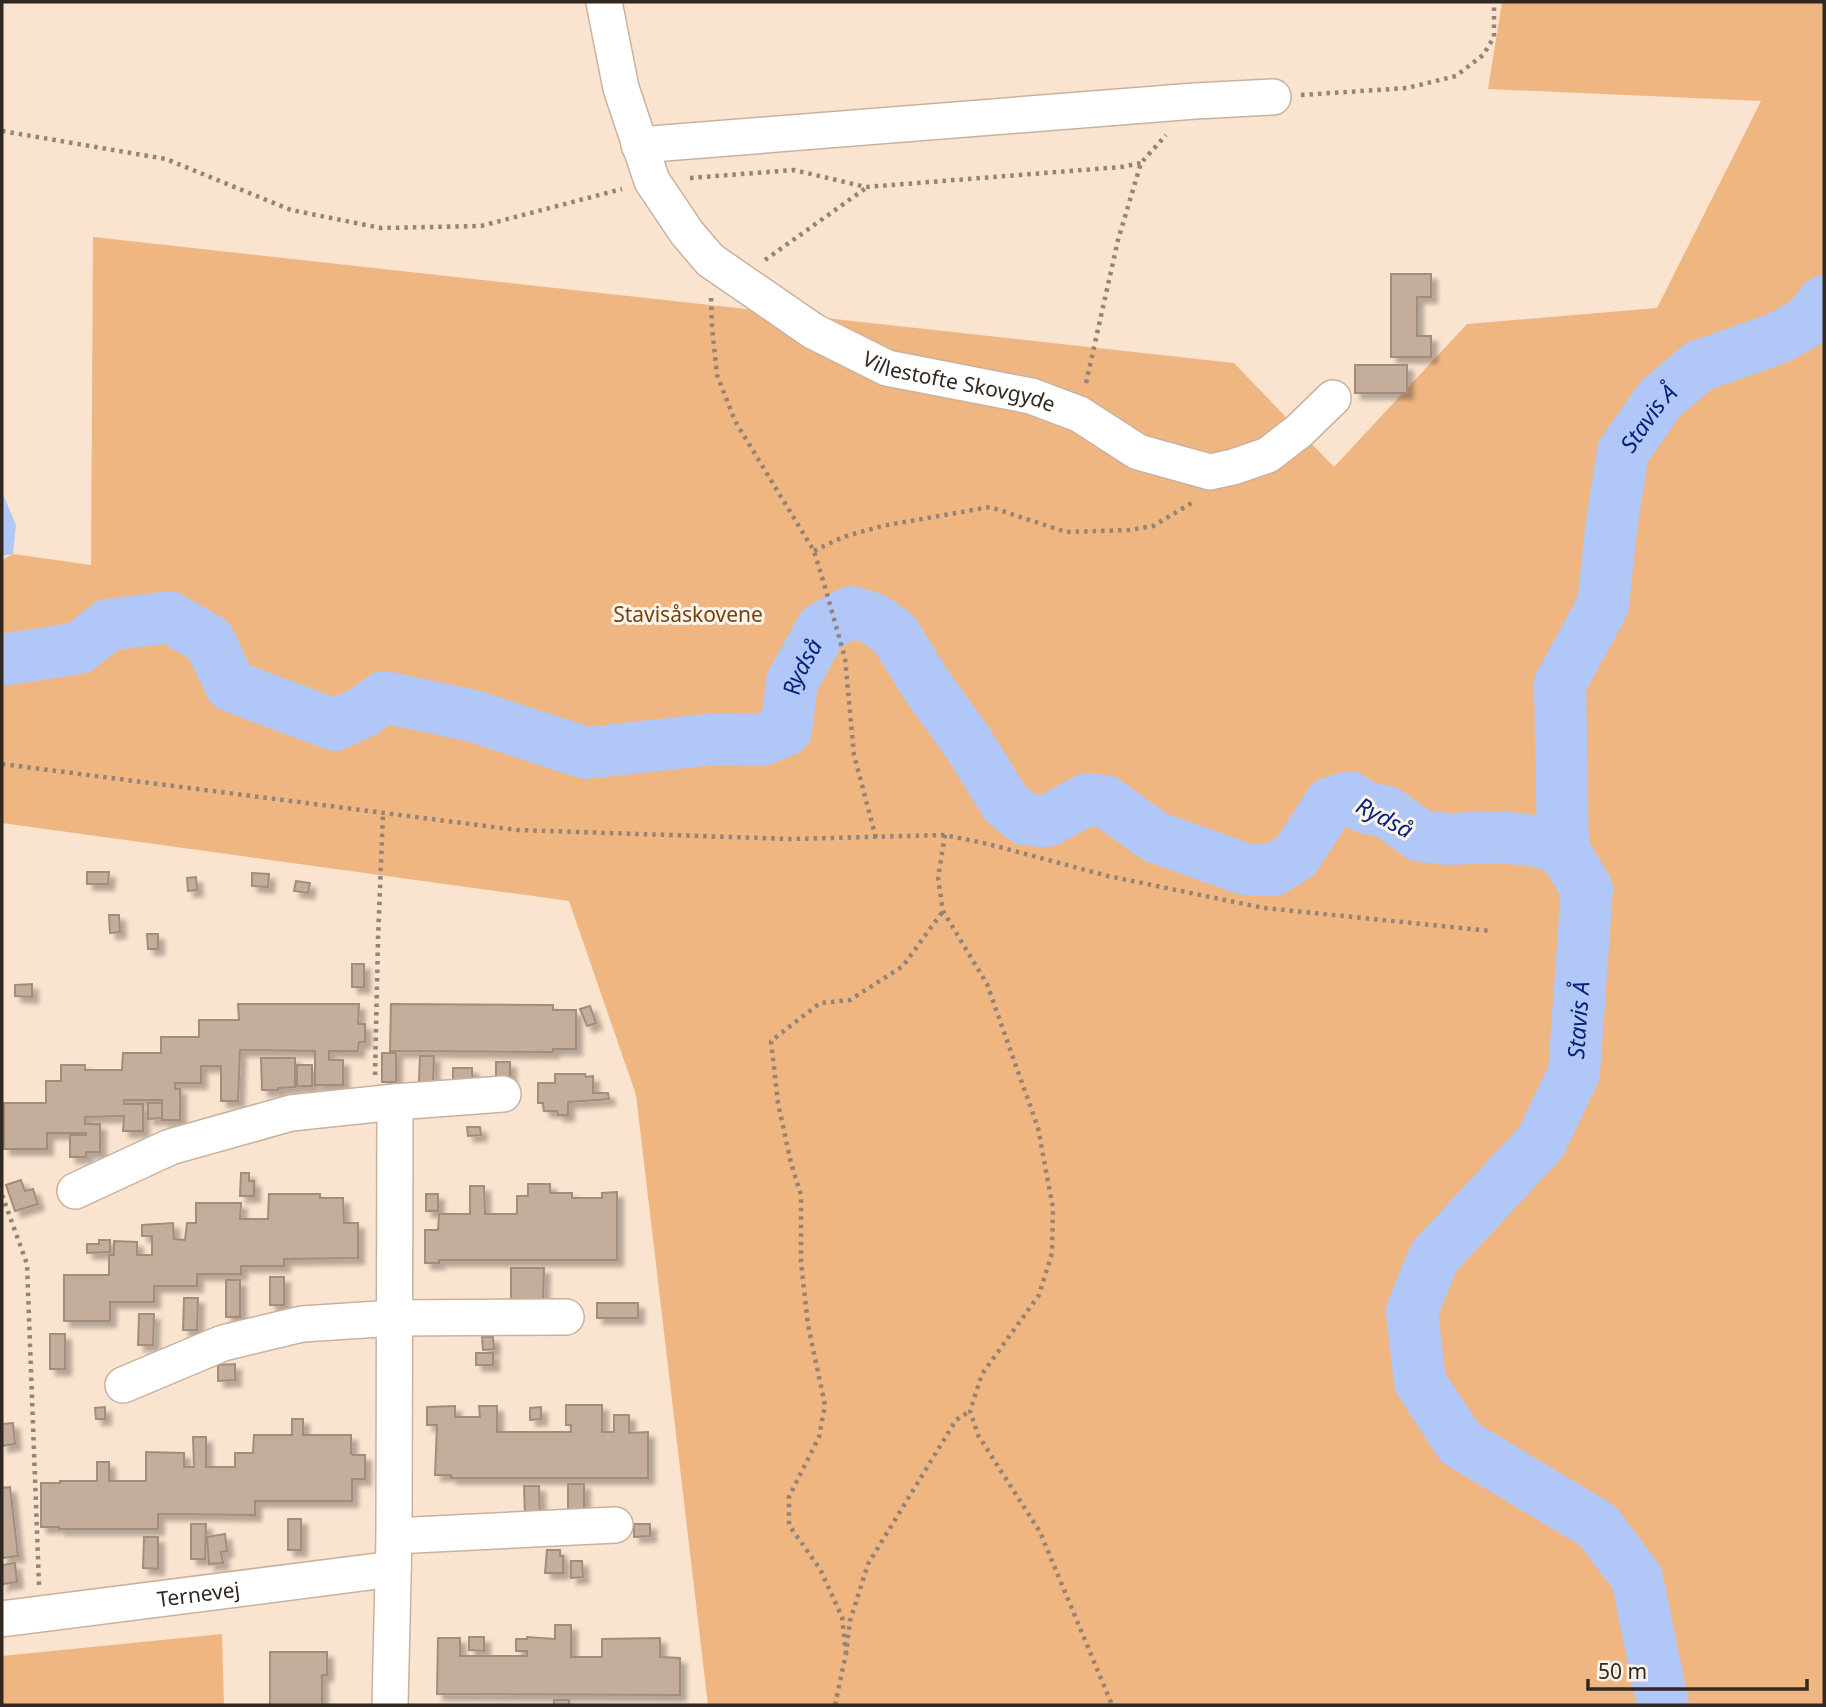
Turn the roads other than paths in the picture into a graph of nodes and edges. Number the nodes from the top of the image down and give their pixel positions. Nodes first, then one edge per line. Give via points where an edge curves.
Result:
1 (604, 2) edge
2 (1273, 97) road end
3 (639, 145) junction
4 (1333, 398) dead end
5 (503, 1094) dead end
6 (395, 1102) junction
7 (75, 1191) dead end
8 (566, 1317) dead end
9 (395, 1318) junction
10 (122, 1385) dead end
11 (615, 1525) dead end
12 (394, 1552) junction
13 (2, 1619) edge
14 (390, 1705) edge

1 - 3 street, Villestofte Skovgyde via 621,88
2 - 3 street
3 - 4 street, Villestofte Skovgyde via 652,181 710,260 813,331 887,368 1031,396 1079,414 1138,452 1210,472 1268,455
5 - 6 street
6 - 7 street via 291,1113 170,1147
6 - 9 street
8 - 9 street
9 - 10 street via 302,1324 223,1343
9 - 12 street
11 - 12 street, Ternevej
12 - 13 street, Ternevej
12 - 14 street

